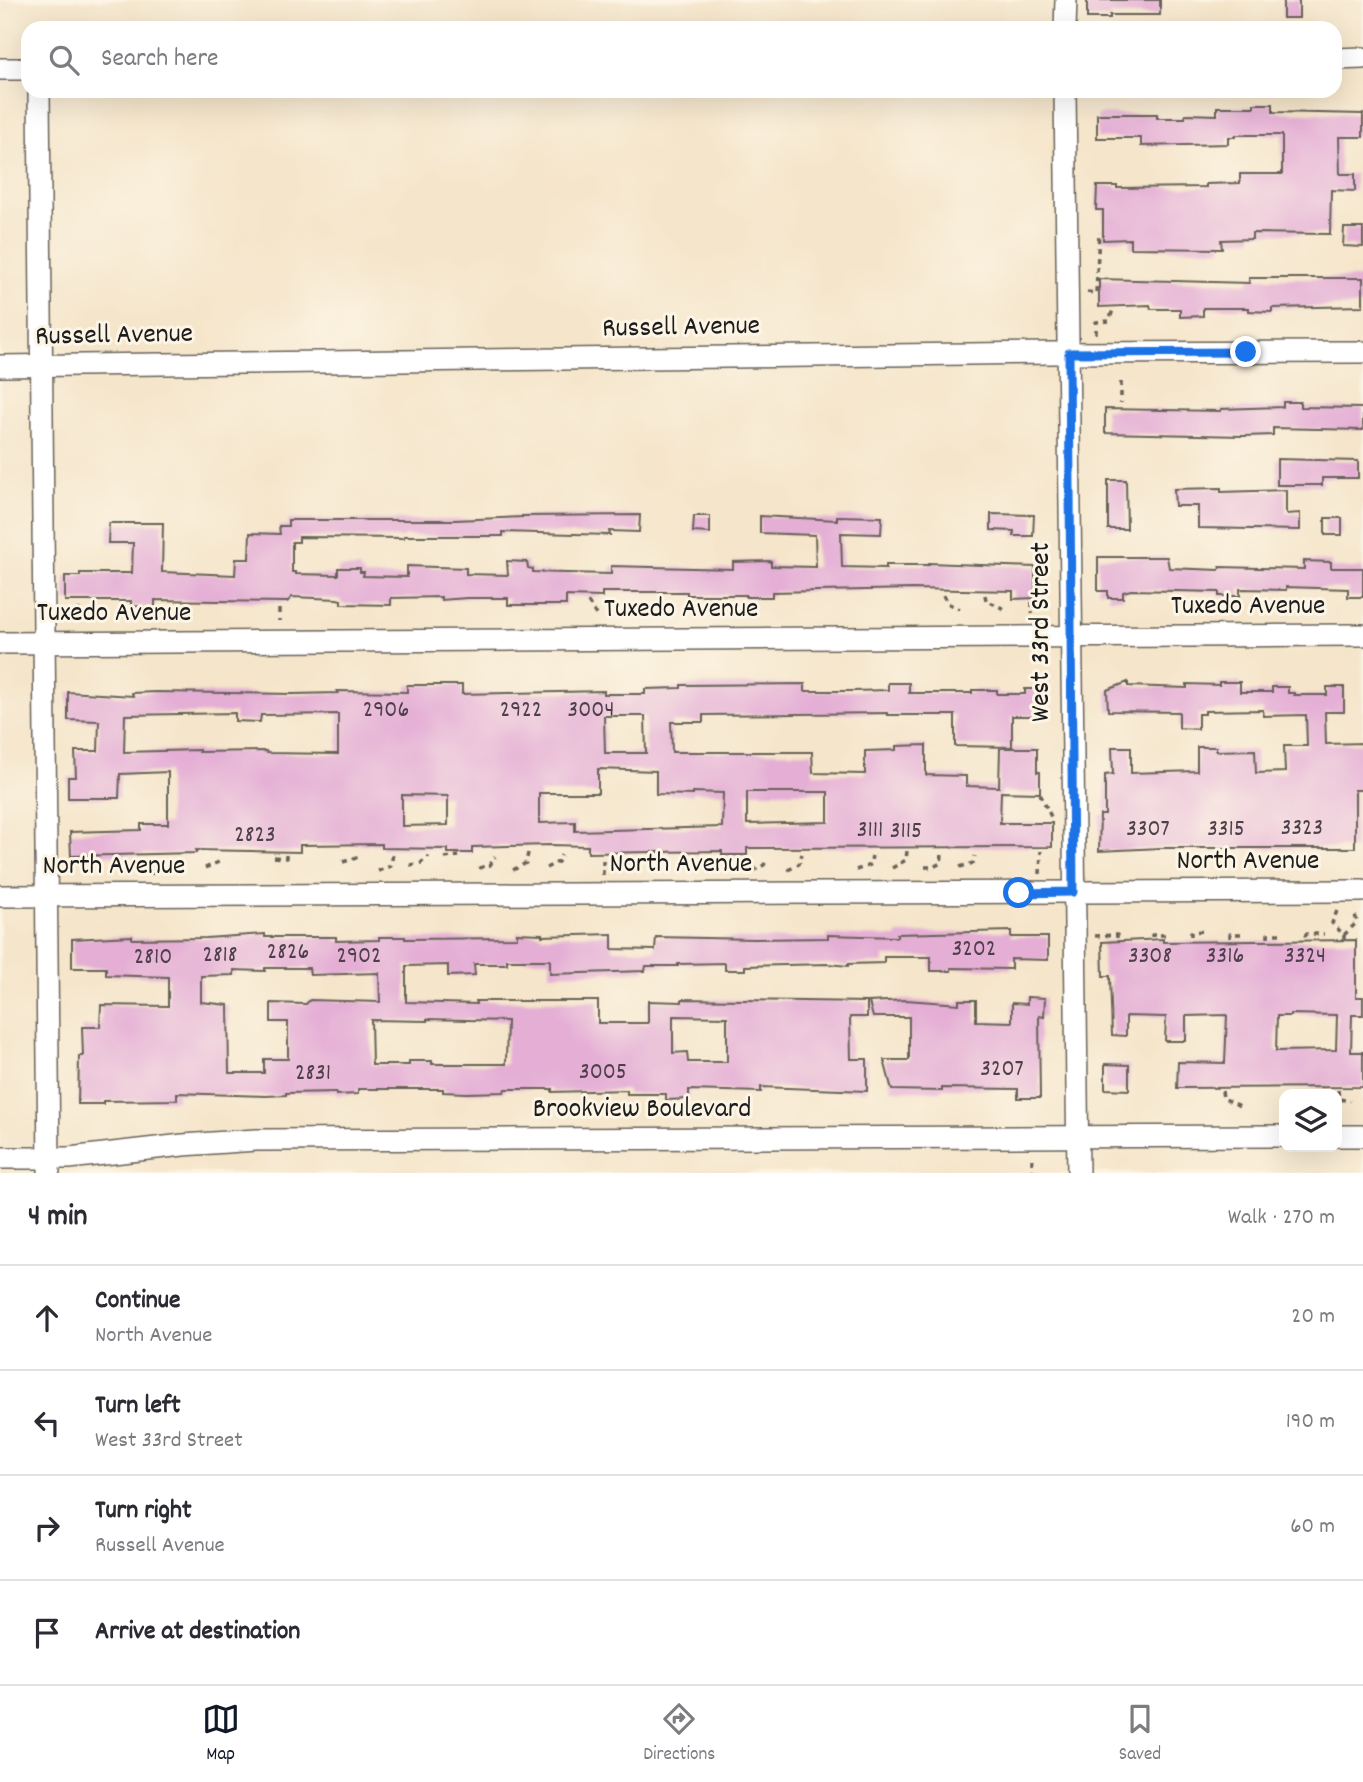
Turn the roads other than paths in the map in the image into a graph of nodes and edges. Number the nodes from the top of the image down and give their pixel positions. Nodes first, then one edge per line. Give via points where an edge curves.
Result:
1 (1066, 0) edge
2 (1065, 21) edge
3 (1363, 58) edge
4 (1342, 59) edge
5 (0, 69) edge
6 (21, 69) edge
7 (39, 98) edge
8 (1065, 98) edge
9 (1363, 352) edge
10 (1069, 353) junction
11 (0, 366) edge
12 (42, 366) junction
13 (1363, 635) edge
14 (1070, 637) junction
15 (0, 643) edge
16 (43, 643) junction
17 (1073, 892) junction
18 (0, 896) edge
19 (46, 898) junction
20 (1358, 900) edge
21 (1279, 1136) edge
22 (1342, 1136) edge
23 (1363, 1136) edge
24 (1077, 1137) junction
25 (0, 1158) edge
26 (49, 1166) edge
27 (1078, 1173) edge

1 - 2 street
3 - 4 street
5 - 6 street
7 - 12 street
8 - 10 street, West 33rd Street
9 - 10 street, Russell Avenue
10 - 12 street, Russell Avenue
10 - 14 street, West 33rd Street
11 - 12 street, Russell Avenue
12 - 16 street
13 - 14 street, Tuxedo Avenue
14 - 16 street, Tuxedo Avenue
14 - 17 street, West 33rd Street
15 - 16 street, Tuxedo Avenue
16 - 19 street
17 - 19 street, North Avenue
17 - 20 street, North Avenue
17 - 24 street, West 33rd Street
18 - 19 street, North Avenue
19 - 26 street
21 - 24 street, Brookview Boulevard
22 - 23 street
24 - 26 street, Brookview Boulevard via 256,1140 183,1145
24 - 27 street, West 33rd Street
25 - 26 street, Brookview Boulevard

